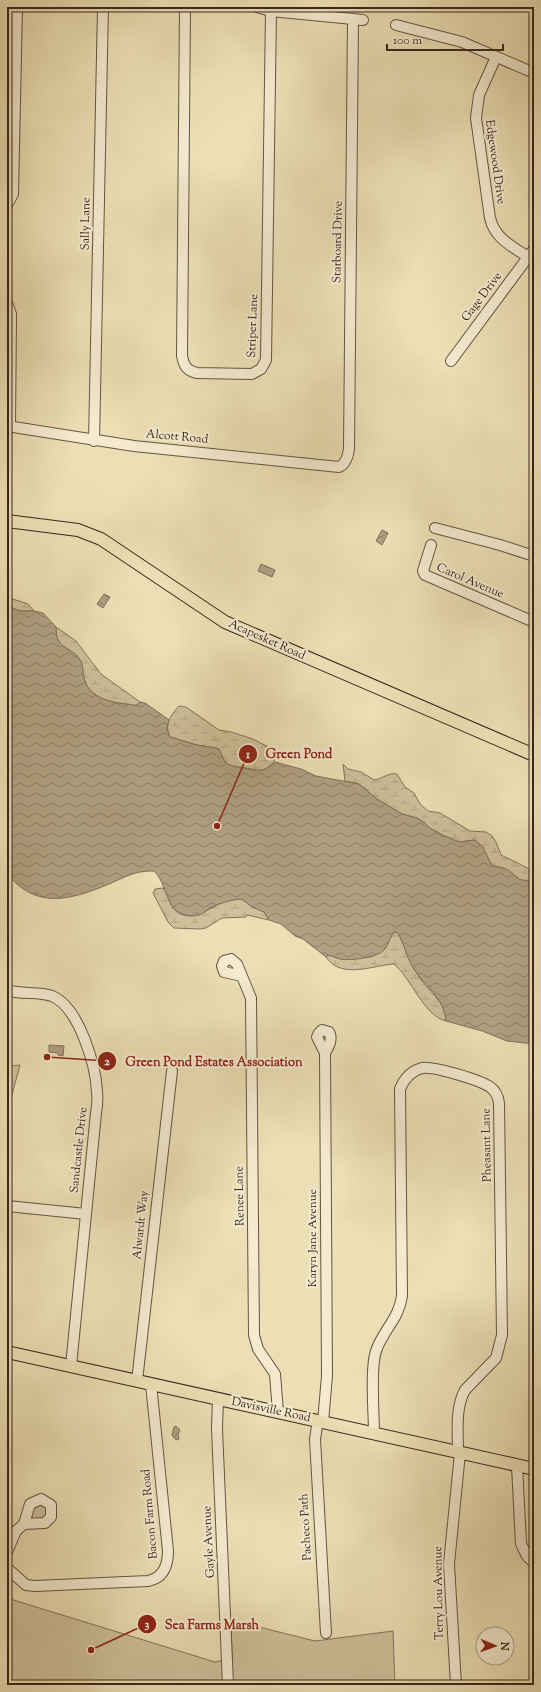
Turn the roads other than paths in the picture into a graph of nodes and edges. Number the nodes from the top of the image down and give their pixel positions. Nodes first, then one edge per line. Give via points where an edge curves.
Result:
1 (17, 7) edge
2 (103, 7) edge
3 (185, 7) edge
4 (257, 7) edge
5 (271, 11) junction
6 (396, 24) dead end
7 (496, 57) junction
8 (534, 73) edge
9 (7, 205) edge
10 (531, 253) edge
11 (7, 303) edge
12 (451, 361) dead end
13 (8, 427) edge
14 (94, 441) junction
15 (344, 464) joint
16 (7, 522) edge
17 (435, 528) dead end
18 (430, 545) dead end
19 (534, 556) edge
20 (534, 622) edge
21 (534, 755) edge
22 (242, 976) dead end
23 (7, 990) edge
24 (325, 1053) dead end
25 (172, 1071) dead end
26 (7, 1206) edge
27 (86, 1214) junction
28 (7, 1352) edge
29 (71, 1366) junction
30 (137, 1381) junction
31 (151, 1384) junction
32 (218, 1398) junction
33 (278, 1412) junction
34 (321, 1421) junction
35 (374, 1434) junction
36 (459, 1453) junction
37 (517, 1466) junction
38 (534, 1470) edge
39 (24, 1524) dead end
40 (7, 1552) edge
41 (534, 1563) edge
42 (7, 1568) edge
43 (326, 1633) dead end
44 (228, 1685) edge
45 (456, 1685) edge

1 - 9 street via 12,194
2 - 14 street, Sally Lane
3 - 5 street, Striper Lane via 182,356 186,367 197,373 252,374 261,369 266,360
4 - 5 street
5 - 15 street, Starboard Drive via 358,20 349,449
6 - 7 street via 462,42
7 - 8 street
7 - 10 street, Edgewood Drive via 479,95 476,118 490,218 499,238
10 - 12 street, Gage Drive
11 - 13 street via 11,314
13 - 14 street, Alcott Road
14 - 15 street, Alcott Road via 276,462 339,467
16 - 21 main road, Acapesket Road via 78,530 101,539 225,622
17 - 19 street
18 - 20 street, Carol Avenue via 423,571 425,575
22 - 33 street, Renee Lane via 251,998 254,1335 258,1349 275,1374
23 - 27 street, Sandcastle Drive via 41,994 60,1000 79,1023 83,1034 98,1093
24 - 34 street, Karyn Jane Avenue via 327,1376
25 - 30 street, Alwardt Way
26 - 27 street
27 - 29 street, Sandcastle Drive
28 - 29 main road, Davisville Road
29 - 30 main road, Davisville Road
30 - 31 main road, Davisville Road
31 - 32 main road, Davisville Road
31 - 42 street, Bacon Farm Road via 168,1551 168,1563 164,1571 157,1578 148,1581 35,1586 26,1585
32 - 33 main road, Davisville Road
32 - 44 street, Gayle Avenue via 217,1429
33 - 34 main road, Davisville Road
34 - 35 main road, Davisville Road
34 - 43 street, Pacheco Path via 314,1439
35 - 36 main road, Davisville Road
35 - 36 street, Pheasant Lane via 375,1353 397,1315 402,1296 400,1089 404,1080 414,1071 431,1068 483,1083 495,1091 499,1103 502,1335 496,1358 461,1396 458,1412
36 - 37 main road, Davisville Road
36 - 45 street, Terry Lou Avenue via 449,1564
37 - 38 main road, Davisville Road
37 - 41 street via 521,1544
39 - 40 street via 16,1531

